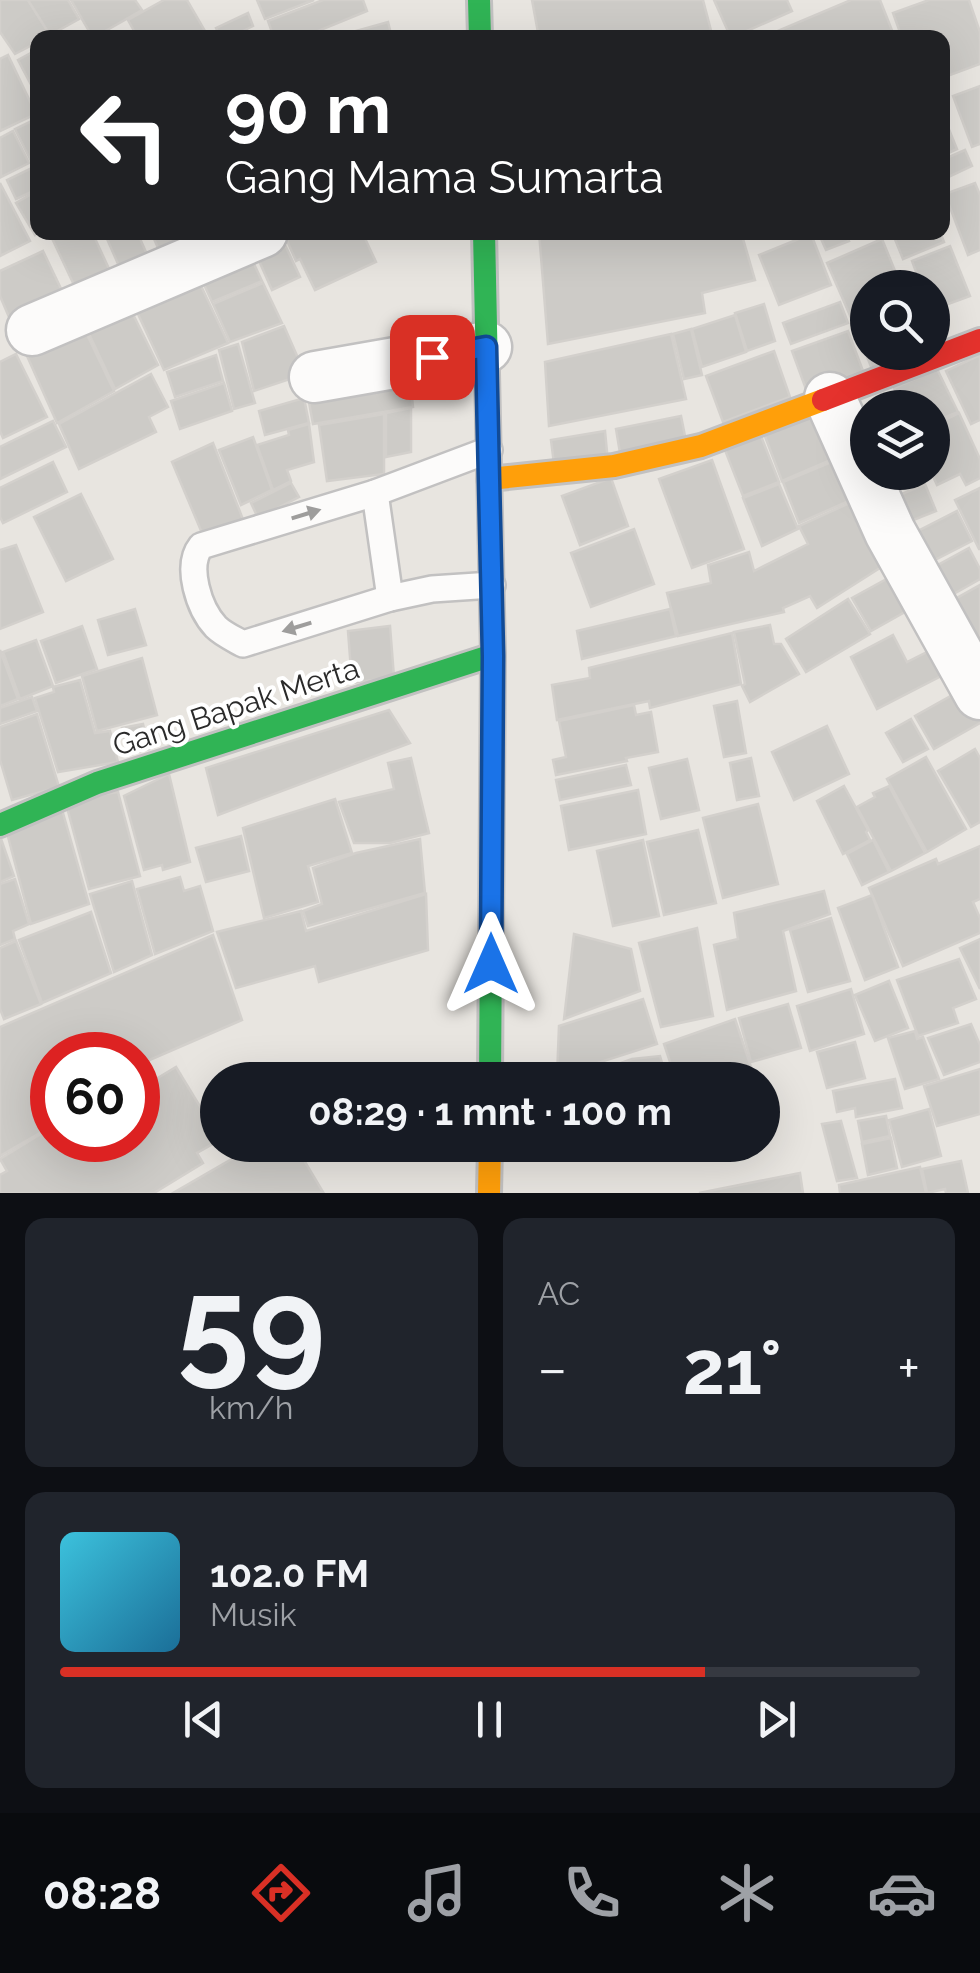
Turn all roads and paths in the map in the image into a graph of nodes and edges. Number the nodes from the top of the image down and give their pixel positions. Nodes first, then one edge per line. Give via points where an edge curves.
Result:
1 (479, 0) edge
2 (480, 30) edge
3 (243, 240) edge
4 (484, 240) edge
5 (32, 330) dead end
6 (980, 340) edge
7 (486, 347) junction
8 (314, 377) dead end
9 (830, 398) junction
10 (489, 450) junction
11 (490, 479) junction
12 (375, 492) junction
13 (492, 585) junction
14 (390, 598) junction
15 (493, 656) junction
16 (980, 694) edge
17 (0, 824) edge
18 (490, 1062) edge
19 (490, 1162) edge
20 (489, 1193) edge

1 - 2 street
3 - 5 street
4 - 7 street
6 - 9 street
7 - 8 street
7 - 10 street
9 - 11 street via 674,453
9 - 16 street via 890,532
10 - 11 street
10 - 12 lane
11 - 13 street
12 - 14 lane
14 -> 12 lane via 243,644 217,629 202,607 192,566 200,546
13 - 14 lane
13 - 15 street
15 - 17 street, Gang Bapak Merta via 97,783
15 - 18 street
19 - 20 street

